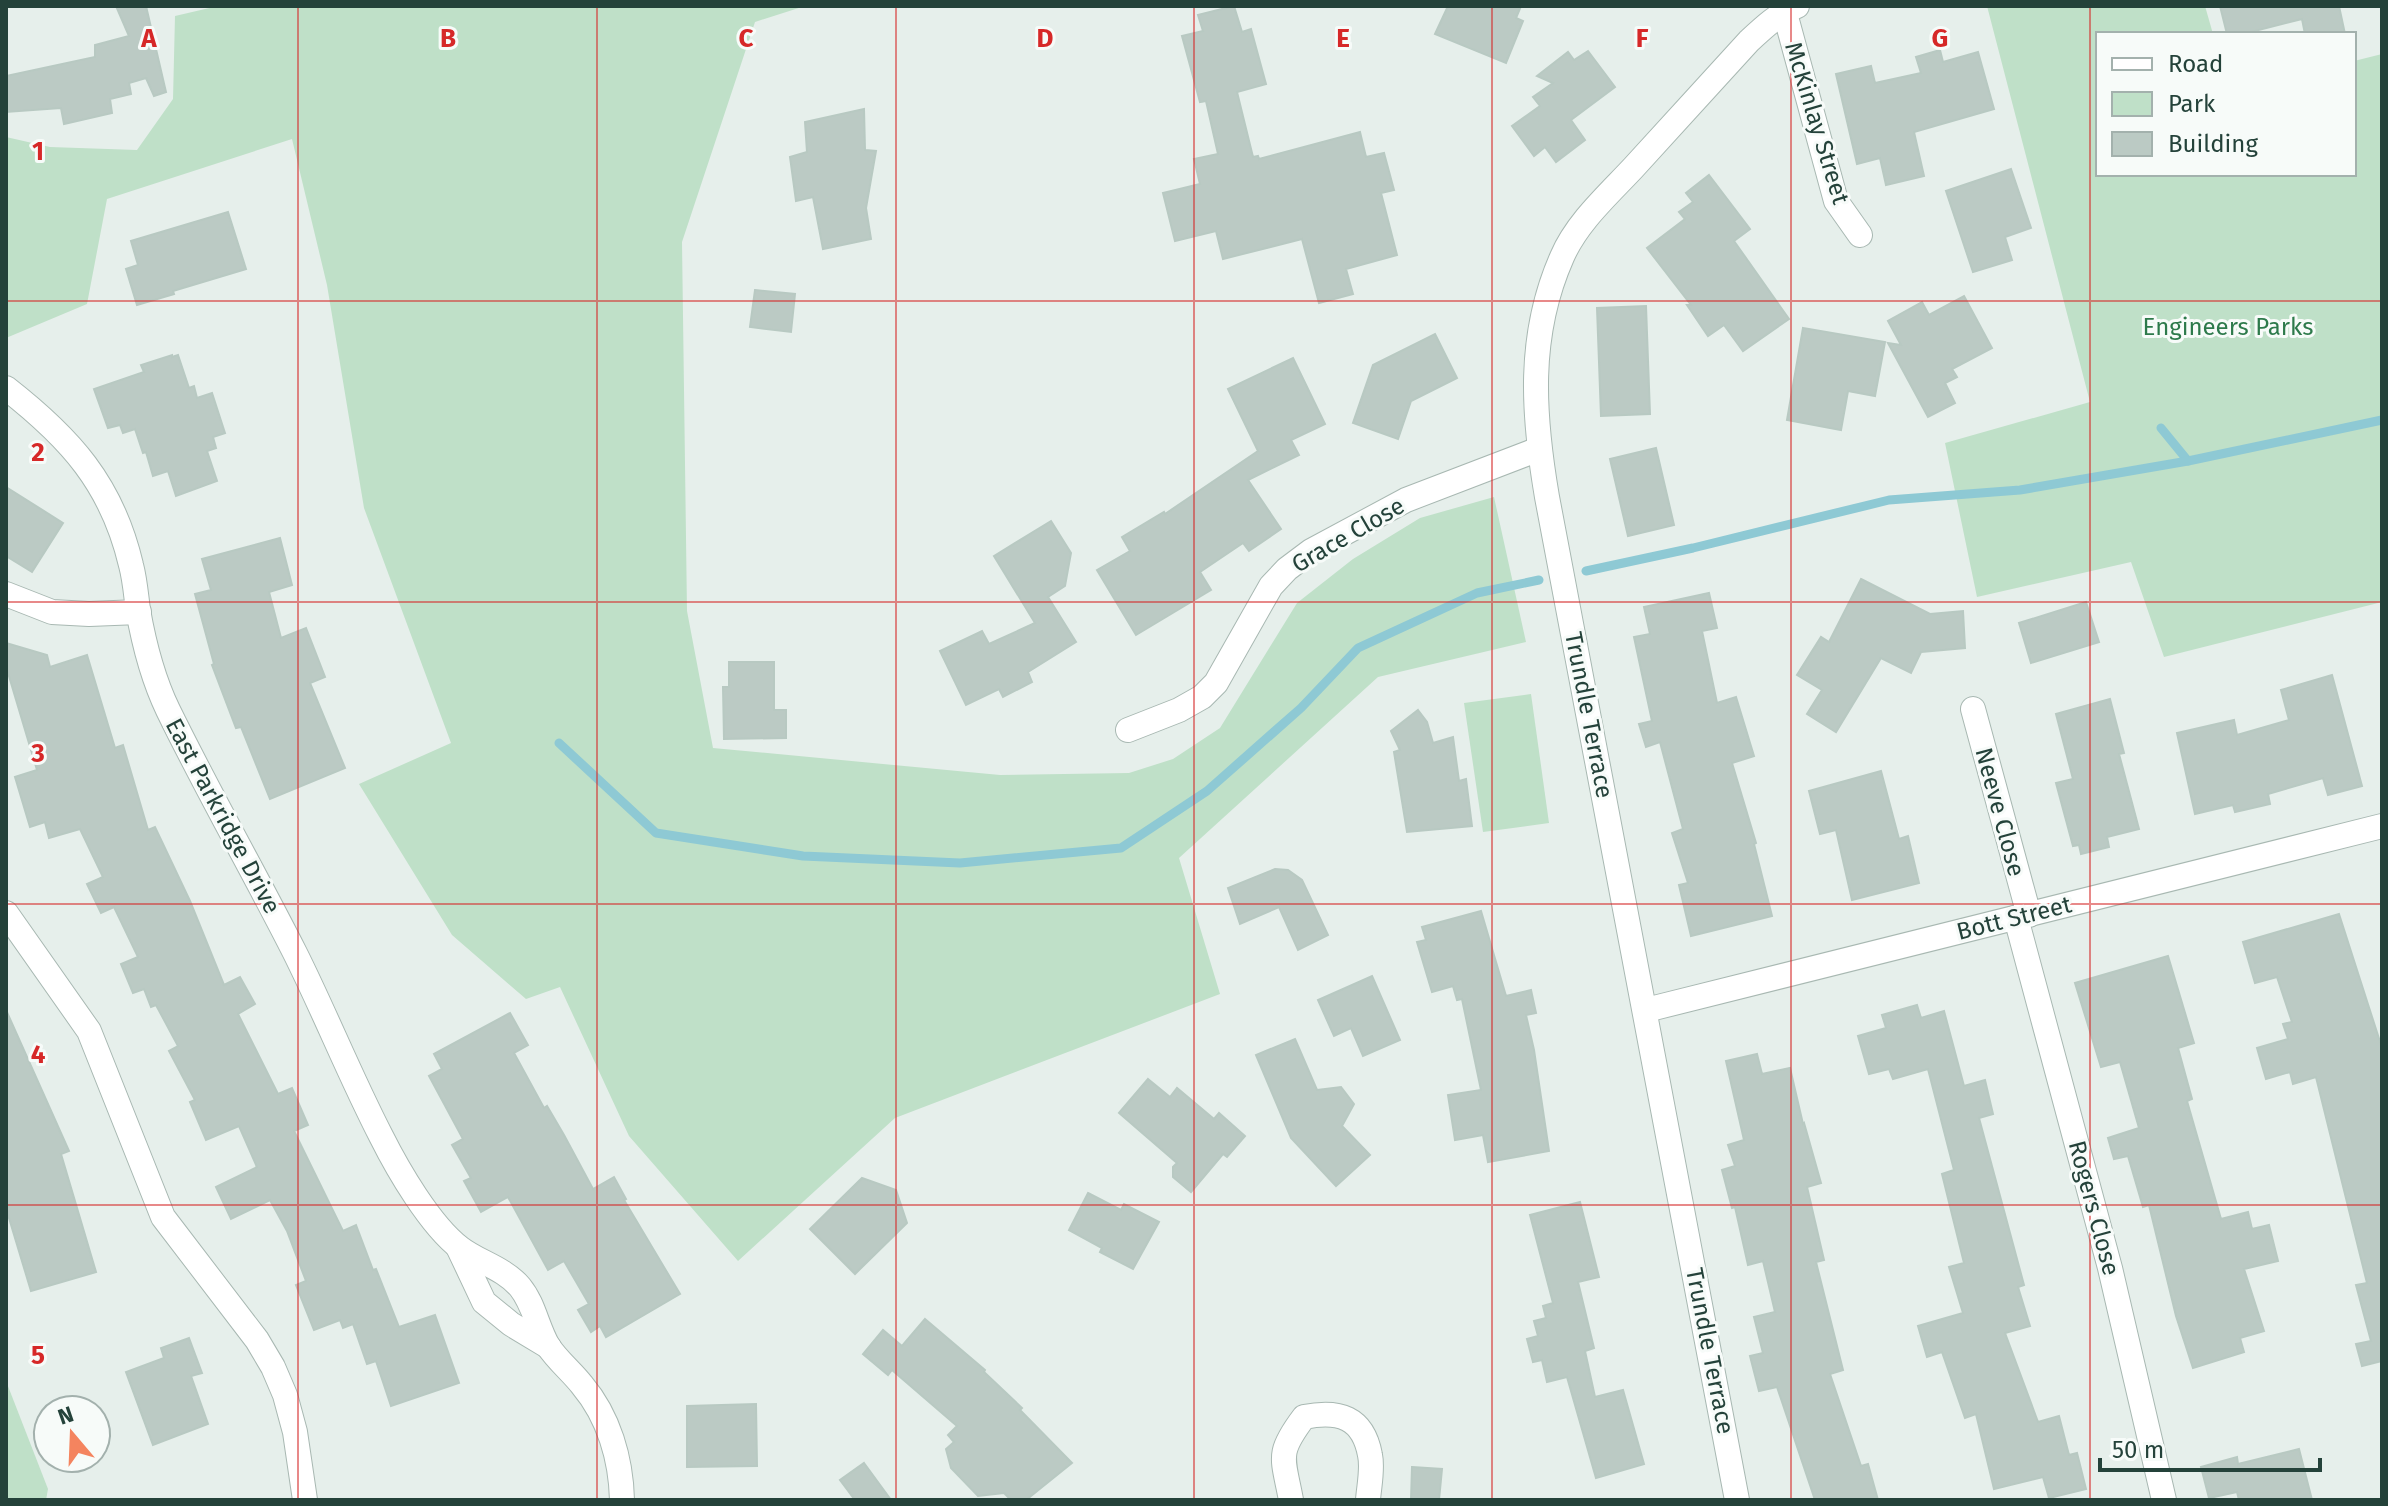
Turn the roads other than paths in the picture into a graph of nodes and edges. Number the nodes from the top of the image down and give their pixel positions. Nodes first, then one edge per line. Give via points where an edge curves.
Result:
1 (1788, 8) edge
2 (1860, 235) dead end
3 (6, 388) edge
4 (1539, 449) junction
5 (6, 594) edge
6 (139, 612) junction
7 (1973, 709) dead end
8 (1128, 730) dead end
9 (2382, 826) edge
10 (6, 913) edge
11 (2022, 916) junction
12 (1646, 1010) junction
13 (458, 1247) junction
14 (549, 1347) junction
15 (305, 1500) edge
16 (622, 1500) edge
17 (1291, 1500) edge
18 (1368, 1500) edge
19 (1737, 1500) edge
20 (2164, 1500) edge

1 - 2 street, McKinlay Street via 1836,201
1 - 4 street, Trundle Terrace via 1749,41 1587,218 1562,255 1537,349
3 - 6 street, East Parkridge Drive via 65,441 101,485 118,519
4 - 8 street, Grace Close via 1406,500 1311,551 1271,586 1216,683 1202,697
4 - 12 street, Trundle Terrace
5 - 6 street via 52,612
6 - 13 street, East Parkridge Drive via 166,707 294,952 381,1136 423,1208
7 - 11 street, Neeve Close
9 - 11 street, Bott Street
10 - 15 street via 89,1031 163,1217 273,1367 295,1432
11 - 12 street, Bott Street
11 - 20 street, Rogers Close
12 - 19 street, Trundle Terrace
13 - 14 street, East Parkridge Drive via 484,1302
13 - 14 street, East Parkridge Drive via 520,1287
14 - 16 street, East Parkridge Drive via 604,1416
17 - 18 street via 1282,1454 1304,1417 1327,1412 1350,1419 1364,1437 1371,1458

